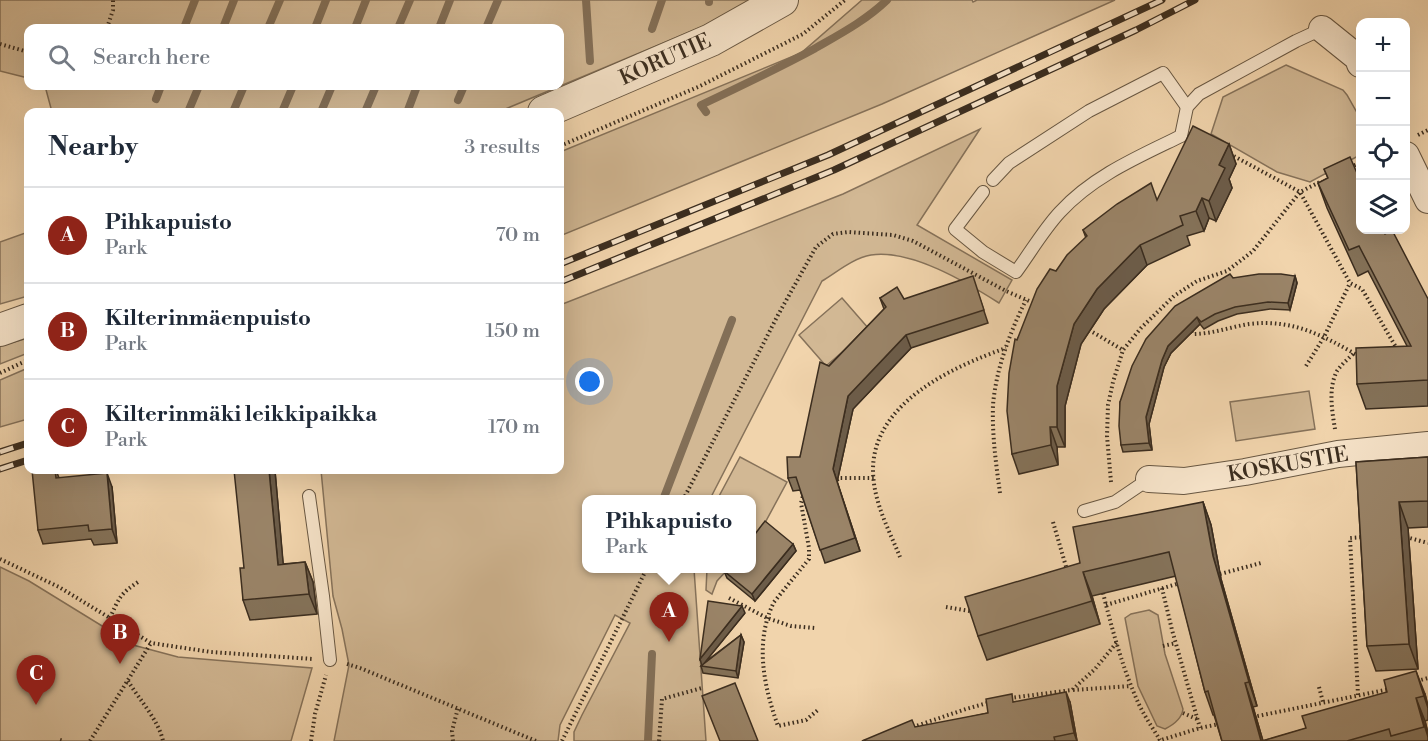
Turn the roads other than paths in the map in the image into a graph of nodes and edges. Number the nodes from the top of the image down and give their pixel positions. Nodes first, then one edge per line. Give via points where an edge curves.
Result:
1 (782, 0) edge
2 (1322, 28) joint
3 (1356, 56) edge
4 (1187, 106) junction
5 (553, 108) edge
6 (1410, 163) edge
7 (993, 180) dead end
8 (983, 192) dead end
9 (1428, 200) edge
10 (24, 319) edge
11 (0, 321) edge
12 (24, 321) edge
13 (0, 330) edge
14 (1428, 445) edge
15 (1149, 479) joint
16 (309, 496) dead end
17 (1084, 511) dead end
18 (330, 660) road end

1 - 5 street, KORUTIE via 711,40
2 - 3 street
2 - 4 lane via 1199,94
4 - 7 lane via 1163,73 1089,111 1008,163
4 - 8 lane via 1181,136 1125,162 1085,187 1059,213 1016,272 955,229
6 - 9 street
10 - 11 street
12 - 13 street
14 - 15 street, KOSKUSTIE via 1338,454 1184,481
15 - 17 lane via 1115,502
16 - 18 lane

